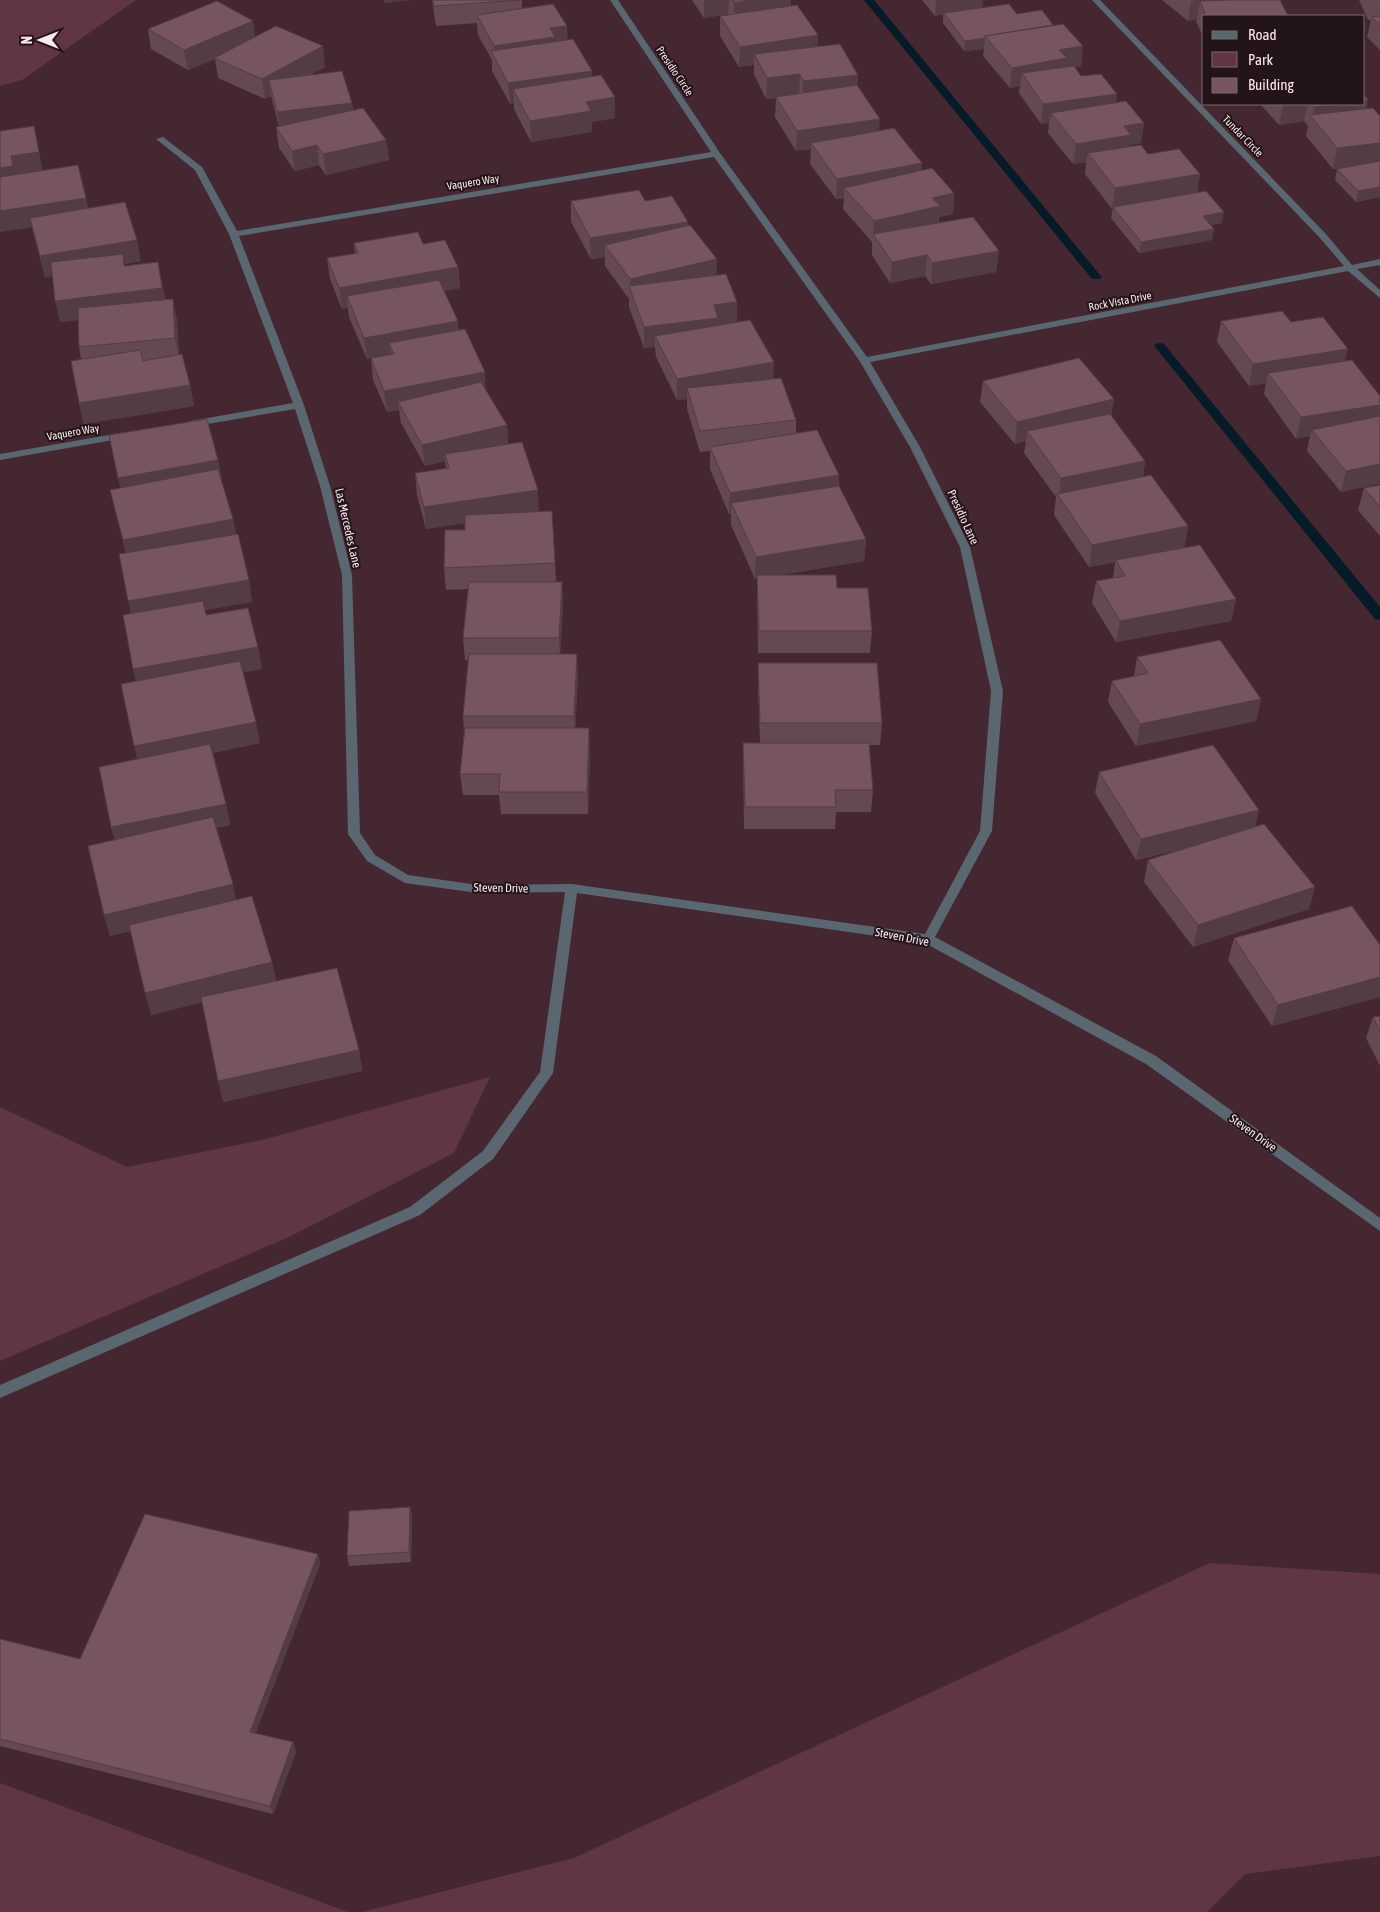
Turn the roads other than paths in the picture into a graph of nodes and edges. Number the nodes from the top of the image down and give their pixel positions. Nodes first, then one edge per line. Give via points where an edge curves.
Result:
1 (614, 0) edge
2 (1096, 0) edge
3 (160, 140) dead end
4 (716, 154) junction
5 (234, 234) junction
6 (1380, 262) edge
7 (1350, 268) junction
8 (1380, 295) edge
9 (864, 360) junction
10 (299, 405) junction
11 (183, 425) edge
12 (135, 434) edge
13 (0, 458) edge
14 (405, 879) joint
15 (572, 888) junction
16 (928, 939) junction
17 (1380, 1225) edge
18 (0, 1392) edge

1 - 4 street, Presidio Circle
2 - 7 street, Tundar Circle
3 - 5 street, Las Mercedes Lane via 199,169
4 - 5 street, Vaquero Way
4 - 9 street, Presidio Lane
5 - 10 street, Las Mercedes Lane
6 - 7 street, Rock Vista Drive
7 - 8 street, Tundar Circle
7 - 9 street, Rock Vista Drive
9 - 16 street, Presidio Lane via 915,447 965,547 997,691 986,830
10 - 11 street
10 - 14 street, Las Mercedes Lane via 325,486 346,575 354,834 371,858
12 - 13 street, Vaquero Way
14 - 15 street, Steven Drive via 478,889
15 - 16 street, Steven Drive
15 - 18 street via 546,1073 488,1155 415,1211
16 - 17 street, Steven Drive via 1151,1060

